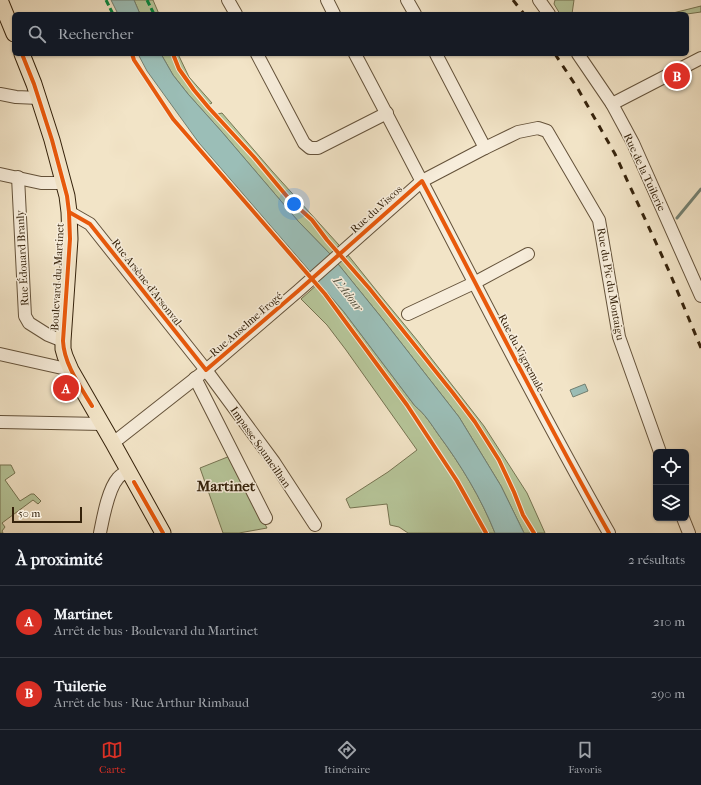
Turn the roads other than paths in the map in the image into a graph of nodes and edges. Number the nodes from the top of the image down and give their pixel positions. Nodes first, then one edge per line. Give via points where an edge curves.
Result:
1 (0, 0) edge
2 (228, 0) edge
3 (327, 0) edge
4 (407, 0) edge
5 (539, 0) edge
6 (235, 12) edge
7 (333, 12) edge
8 (414, 12) edge
9 (548, 12) edge
10 (12, 29) edge
11 (23, 56) edge
12 (258, 56) edge
13 (356, 56) edge
14 (437, 56) edge
15 (579, 56) edge
16 (701, 58) edge
17 (0, 94) edge
18 (39, 98) junction
19 (612, 104) junction
20 (387, 113) junction
21 (518, 132) joint
22 (484, 148) junction
23 (0, 174) edge
24 (18, 177) junction
25 (422, 181) junction
26 (63, 182) junction
27 (69, 212) junction
28 (528, 254) dead end
29 (474, 283) junction
30 (298, 291) joint
31 (701, 296) edge
32 (408, 314) dead end
33 (63, 341) junction
34 (0, 354) edge
35 (71, 370) junction
36 (206, 370) junction
37 (195, 378) junction
38 (0, 422) edge
39 (102, 424) junction
40 (113, 442) junction
41 (659, 449) edge
42 (128, 471) junction
43 (266, 518) dead end
44 (684, 521) edge
45 (315, 525) dead end
46 (100, 533) edge
47 (162, 533) edge
48 (609, 533) edge
49 (689, 533) edge

1 - 10 main road
2 - 6 street
3 - 7 street
4 - 8 street
5 - 9 street
11 - 18 main road, Boulevard du Martinet
12 - 20 street via 304,143 310,148 318,148
13 - 20 street, Rue du Vignemale
14 - 22 street
15 - 19 street, Rue de la Tuilerie
16 - 19 street
17 - 18 street
18 - 26 main road, Boulevard du Martinet
19 - 31 street, Rue de la Tuilerie via 633,143
20 - 25 street, Rue du Vignemale
21 - 22 street, Rue du Viscos
21 - 41 street, Rue du Pic du Montaigu via 538,128 547,131 599,220 619,337
22 - 25 street, Rue du Viscos
23 - 24 street
24 - 26 street via 40,183
24 - 33 street, Rue Édouard Branly via 25,316 29,323
25 - 29 street, Rue du Vignemale
25 - 30 street, Rue du Viscos
26 - 27 main road, Boulevard du Martinet
27 - 33 main road, Boulevard du Martinet via 70,238
27 - 36 street, Rue Arsène d'Arsonval via 90,224
28 - 29 street
29 - 32 street
29 - 48 street, Rue du Vignemale
30 - 36 street, Rue Anselme Frogé
33 - 35 main road, Boulevard du Martinet via 63,349
34 - 35 street
35 - 39 main road, Boulevard du Martinet
36 - 37 street, Rue Anselme Frogé
36 - 45 street, Impasse Soumeilhan via 274,462
37 - 40 street, Rue Anselme Frogé
37 - 43 street
38 - 39 street
39 - 40 main road, Boulevard du Martinet
40 - 42 main road, Boulevard du Martinet
42 - 46 street via 119,476 114,484
42 - 47 main road, Boulevard du Martinet
44 - 49 street

